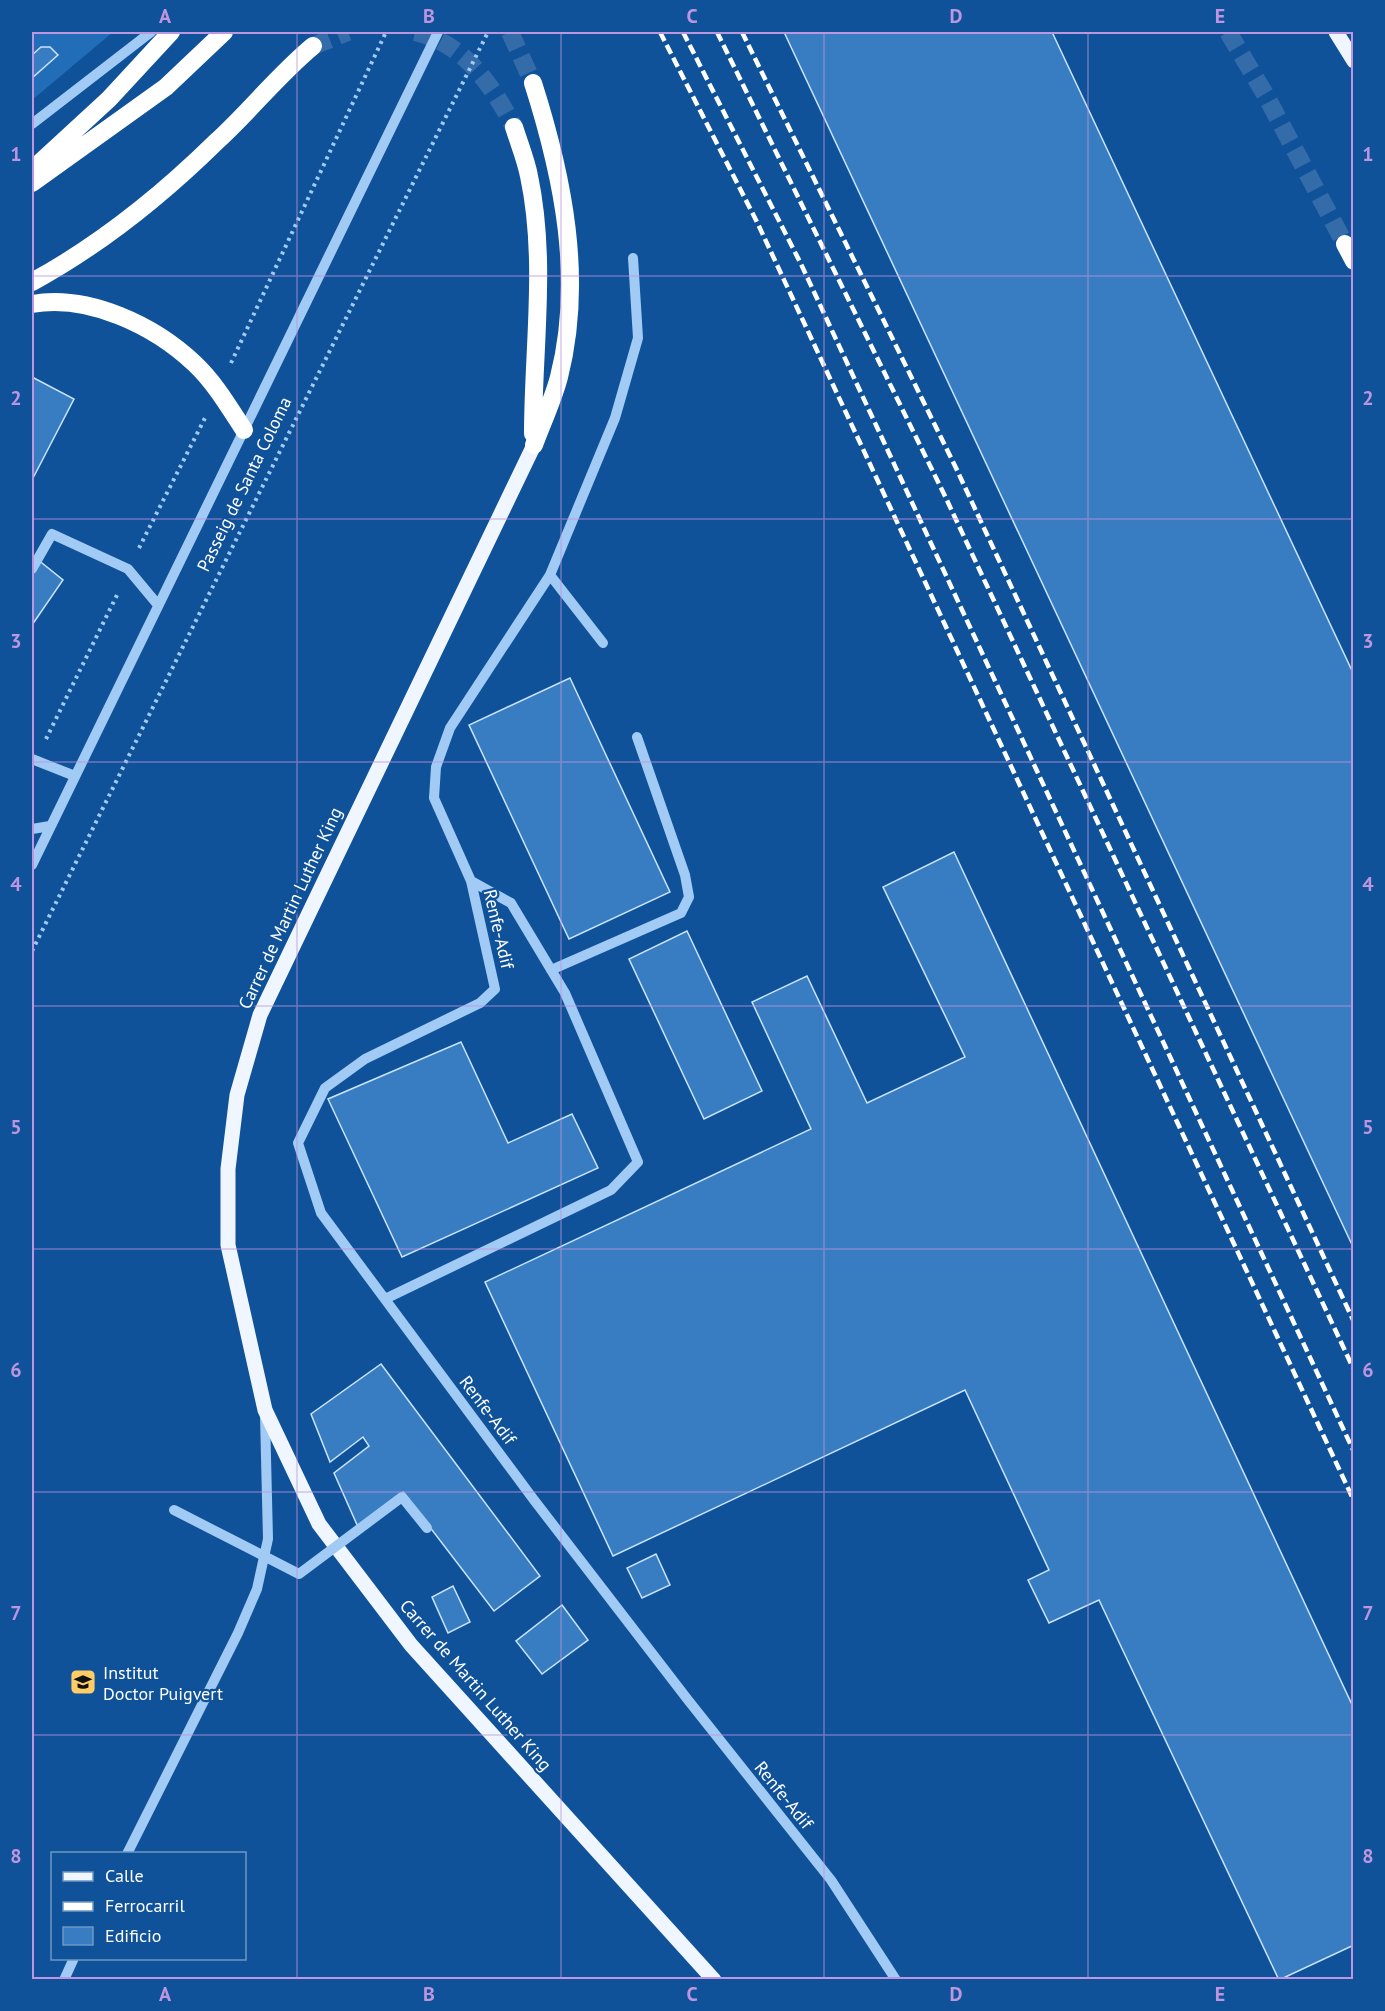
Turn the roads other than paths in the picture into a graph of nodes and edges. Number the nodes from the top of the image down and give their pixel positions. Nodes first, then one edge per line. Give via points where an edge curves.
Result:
1 (151, 32) edge
2 (171, 32) edge
3 (224, 32) edge
4 (438, 32) edge
5 (1336, 32) edge
6 (313, 46) tunnel mouth
7 (1353, 61) edge
8 (533, 83) tunnel mouth
9 (32, 124) edge
10 (514, 128) tunnel mouth
11 (32, 171) edge
12 (32, 183) edge
13 (1345, 244) tunnel mouth
14 (633, 258) dead end
15 (1353, 261) edge
16 (32, 282) edge
17 (32, 304) edge
18 (244, 430) junction
19 (534, 445) junction
20 (32, 570) edge
21 (550, 575) junction
22 (158, 604) junction
23 (603, 643) dead end
24 (637, 737) dead end
25 (32, 759) edge
26 (75, 776) junction
27 (50, 826) junction
28 (32, 829) edge
29 (32, 865) edge
30 (471, 881) junction
31 (551, 970) junction
32 (385, 1299) junction
33 (265, 1410) junction
34 (174, 1510) dead end
35 (427, 1528) dead end
36 (128, 1852) edge
37 (74, 1960) edge
38 (64, 1980) edge
39 (714, 1980) edge
40 (896, 1980) edge

1 - 9 street
2 - 11 highway via 109,99
3 - 12 highway via 166,87
4 - 18 street, Passeig de Santa Coloma
5 - 7 main road
6 - 16 highway via 185,172 88,247
8 - 19 highway via 553,144 571,247 567,341 559,378
10 - 19 highway via 529,175 536,225
13 - 15 highway
14 - 21 street via 638,338 615,418
17 - 18 highway via 87,304 111,310 131,321 194,362 219,390
18 - 22 street, Passeig de Santa Coloma
19 - 33 main road, Carrer de Martin Luther King via 292,943 260,1015 237,1095 228,1169 228,1245
20 - 22 street via 52,534 128,569
21 - 23 street
21 - 30 street via 450,728 436,767 435,798
22 - 26 street, Passeig de Santa Coloma
24 - 31 street via 686,874 689,897 681,913
25 - 26 street
26 - 27 street, Passeig de Santa Coloma
27 - 28 street
27 - 29 street, Passeig de Santa Coloma
30 - 31 street via 511,903
30 - 32 street, Renfe-Adif via 495,988 480,1002 365,1059 325,1088 298,1143 321,1213
31 - 32 street via 565,993 638,1162 611,1190
32 - 40 street, Renfe-Adif via 534,1500 831,1880
33 - 36 street via 268,1539 257,1589
33 - 39 main road, Carrer de Martin Luther King via 319,1524 411,1645
34 - 35 street, bridge via 299,1574 402,1497
37 - 38 street

